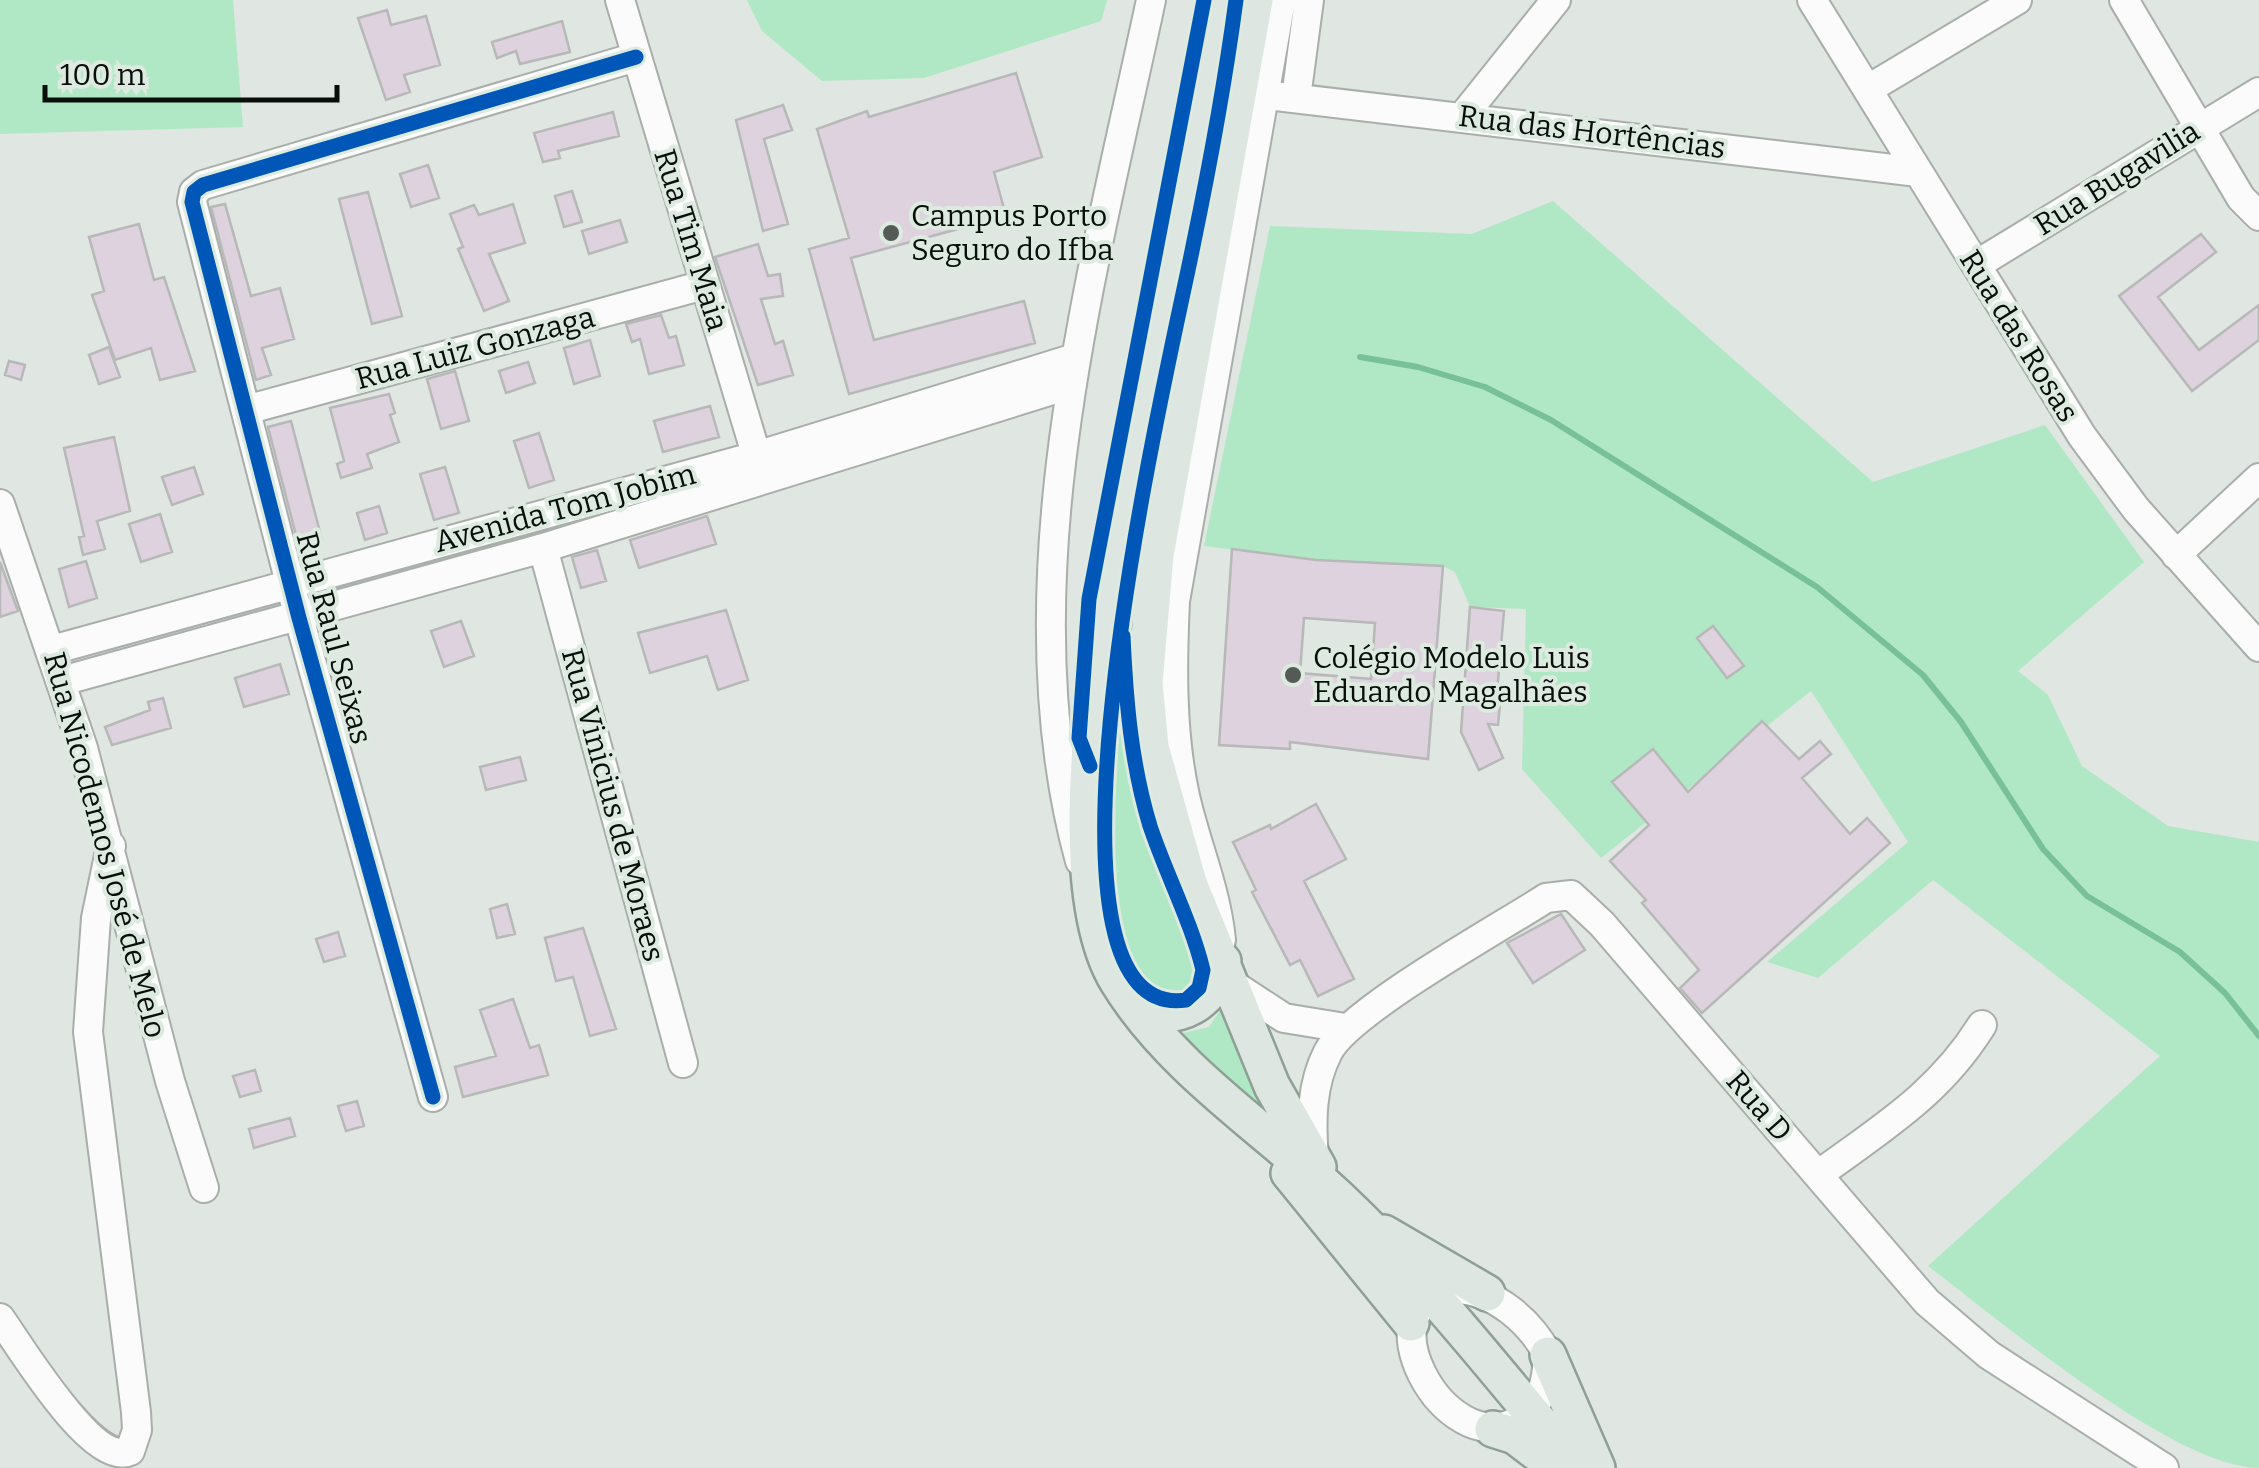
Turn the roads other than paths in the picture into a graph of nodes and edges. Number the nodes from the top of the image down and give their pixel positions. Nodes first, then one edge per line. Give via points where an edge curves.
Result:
1 (620, 0) edge
2 (1151, 0) edge
3 (1218, 0) edge
4 (1255, 0) edge
5 (1281, 0) edge
6 (1309, 0) edge
7 (1556, 0) edge
8 (1812, 0) edge
9 (2017, 0) edge
10 (2124, 0) edge
11 (636, 57) junction
12 (1870, 88) junction
13 (2259, 92) edge
14 (1266, 95) junction
15 (1296, 98) junction
16 (1463, 116) junction
17 (2199, 127) junction
18 (1918, 172) junction
19 (2259, 216) edge
20 (1976, 266) junction
21 (704, 285) junction
22 (1225, 301) junction
23 (1074, 371) junction
24 (246, 410) junction
25 (1179, 423) junction
26 (760, 468) junction
27 (2259, 478) edge
28 (0, 504) edge
29 (550, 512) junction
30 (551, 545) junction
31 (2176, 554) junction
32 (290, 583) junction
33 (299, 618) junction
34 (121, 630) junction
35 (2259, 647) edge
36 (52, 650) junction
37 (130, 662) junction
38 (62, 681) junction
39 (111, 846) junction
40 (1093, 907) junction
41 (1228, 973) junction
42 (1138, 1008) junction
43 (1982, 1025) dead end
44 (1344, 1028) junction
45 (683, 1062) dead end
46 (434, 1097) dead end
47 (1260, 1132) junction
48 (1314, 1161) junction
49 (1818, 1175) junction
50 (204, 1188) dead end
51 (1350, 1209) junction
52 (1486, 1293) junction
53 (1421, 1310) junction
54 (0, 1318) edge
55 (1548, 1355) junction
56 (1530, 1412) junction
57 (1493, 1429) junction
58 (1557, 1468) edge
59 (1578, 1468) edge
60 (1596, 1468) edge
61 (2164, 1468) edge

1 - 11 street, Rua Tim Maia
2 - 23 street
3 - 40 main road via 1108,601 1090,766
4 - 25 main road
5 - 14 street
6 - 15 street
7 - 16 street
8 - 12 street, Rua das Rosas
9 - 12 street
10 - 17 street
11 - 21 street, Rua Tim Maia
11 - 24 street, Rua Raul Seixas via 194,192 193,212
12 - 18 street, Rua das Rosas
13 - 17 street, Rua Bugavilia
14 - 15 street, Rua das Hortências
14 - 22 street
15 - 16 street, Rua das Hortências
16 - 18 street, Rua das Hortências
17 - 19 street
17 - 20 street, Rua Bugavilia
18 - 20 street, Rua das Rosas
20 - 31 street, Rua das Rosas via 2082,436
21 - 24 street, Rua Luiz Gonzaga
21 - 26 street, Rua Tim Maia
22 - 25 main road
22 - 41 street via 1181,557 1172,660 1184,796 1217,901
23 - 26 street, Avenida Tom Jobim
23 - 40 street via 1057,511 1053,718 1061,793
24 - 32 street, Rua Raul Seixas
25 - 41 main road via 1156,555 1144,683 1164,807
26 - 29 street, Avenida Tom Jobim
26 - 30 street, Avenida Tom Jobim
27 - 31 street
28 - 36 street, Rua Nicodemos José de Melo
29 - 30 street, Rua Vinicius de Moraes
29 - 32 street, Avenida Tom Jobim
30 - 33 street, Avenida Tom Jobim
30 - 45 street, Rua Vinicius de Moraes
31 - 35 street, Rua das Rosas
32 - 33 street, Rua Raul Seixas
32 - 34 street, Avenida Tom Jobim
33 - 37 street, Avenida Tom Jobim
33 - 46 street, Rua Raul Seixas
34 - 36 street, Avenida Tom Jobim
34 - 37 street
36 - 38 street, Rua Nicodemos José de Melo
37 - 38 street, Avenida Tom Jobim
38 - 39 street, Rua Nicodemos José de Melo
39 - 50 street, Rua Nicodemos José de Melo
39 - 54 street via 96,918 88,1032 136,1412 130,1450 98,1445
40 - 42 main road via 1106,960
41 - 42 main road via 1200,1004 1170,1015
41 - 44 street via 1284,1018
41 - 48 main road via 1278,1098
42 - 47 main road
43 - 49 street via 1931,1092
44 - 48 street, Rua D via 1318,1078
44 - 49 street, Rua D via 1546,898 1572,895
47 - 51 main road
47 - 53 main road via 1307,1199
48 - 51 main road
49 - 61 street, Rua D via 1927,1302 1988,1355
51 - 52 main road
51 - 53 main road
52 - 53 street via 1457,1289
52 - 55 street
53 - 56 main road
53 - 57 street via 1417,1366 1453,1410
55 - 56 street via 1543,1390
55 - 60 main road
56 - 57 street
56 - 59 main road
57 - 58 main road via 1515,1436

